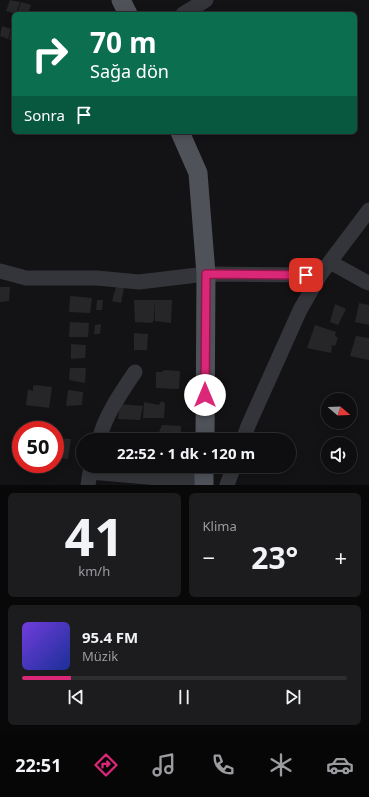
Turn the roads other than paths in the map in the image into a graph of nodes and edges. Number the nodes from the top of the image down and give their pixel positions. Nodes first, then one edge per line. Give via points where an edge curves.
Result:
1 (121, 0) edge
2 (206, 0) edge
3 (127, 12) edge
4 (186, 12) edge
5 (181, 134) edge
6 (369, 210) edge
7 (330, 262) junction
8 (0, 271) edge
9 (206, 274) junction
10 (320, 275) junction
11 (369, 282) edge
12 (135, 372) dead end
13 (101, 433) edge
14 (204, 433) edge
15 (246, 433) edge
16 (231, 473) edge
17 (90, 474) edge
18 (204, 478) edge
19 (227, 485) edge

1 - 3 main road
2 - 4 street
5 - 9 main road via 198,173
6 - 7 street
7 - 10 street
7 - 11 street
8 - 9 street via 26,278 97,278 139,282
9 - 10 street
9 - 14 main road
10 - 15 street via 300,310
12 - 13 street
16 - 19 street
17 - 18 street

